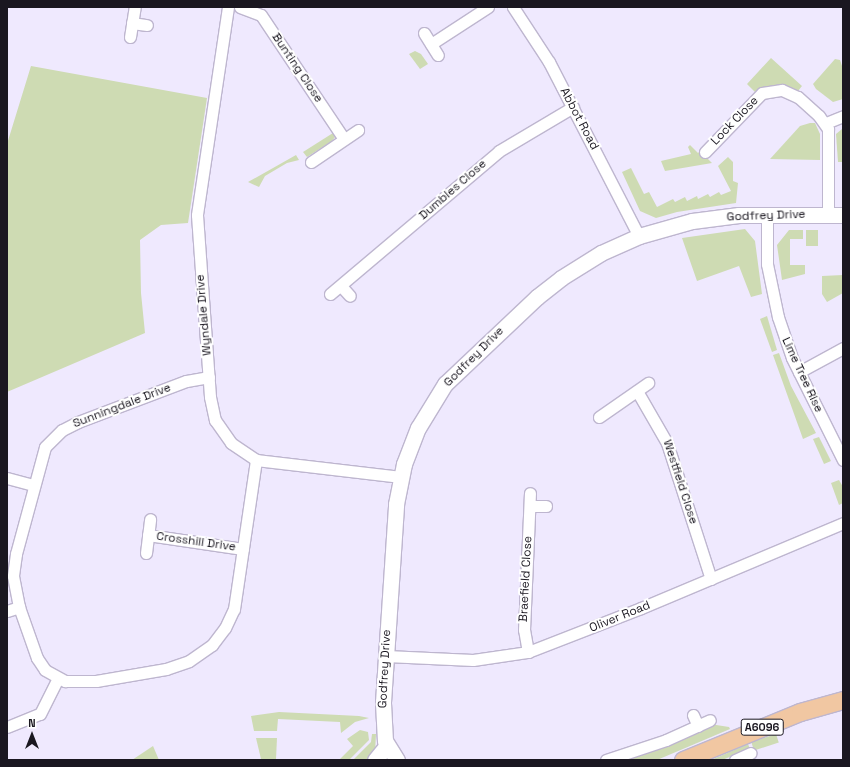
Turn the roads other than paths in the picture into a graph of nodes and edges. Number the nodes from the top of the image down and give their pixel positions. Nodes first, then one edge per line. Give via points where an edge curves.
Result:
1 (135, 7) edge
2 (228, 7) edge
3 (240, 7) edge
4 (488, 7) edge
5 (513, 7) edge
6 (132, 23) junction
7 (147, 25) dead end
8 (424, 33) dead end
9 (130, 37) dead end
10 (431, 44) junction
11 (438, 56) dead end
12 (573, 106) junction
13 (843, 116) edge
14 (826, 123) junction
15 (358, 130) dead end
16 (344, 139) junction
17 (705, 152) dead end
18 (311, 162) dead end
19 (767, 214) junction
20 (836, 215) edge
21 (639, 236) junction
22 (341, 286) junction
23 (330, 294) dead end
24 (350, 296) dead end
25 (843, 348) edge
26 (799, 372) junction
27 (209, 377) junction
28 (648, 383) dead end
29 (637, 391) junction
30 (599, 417) dead end
31 (256, 460) junction
32 (843, 460) edge
33 (401, 477) junction
34 (7, 478) edge
35 (34, 485) junction
36 (530, 493) dead end
37 (530, 506) junction
38 (546, 506) dead end
39 (150, 519) dead end
40 (843, 523) edge
41 (148, 535) junction
42 (243, 549) junction
43 (146, 553) dead end
44 (711, 579) junction
45 (19, 607) junction
46 (7, 611) edge
47 (528, 652) junction
48 (386, 656) junction
49 (58, 678) junction
50 (843, 700) edge
51 (693, 715) dead end
52 (710, 720) dead end
53 (698, 726) junction
54 (7, 727) edge
55 (387, 745) junction
56 (751, 753) dead end
57 (739, 759) edge
58 (375, 760) edge
59 (397, 760) edge
60 (606, 760) edge
61 (684, 760) edge

1 - 6 street
2 - 27 street, Wyndale Drive via 197,215
3 - 16 street, Bunting Close via 261,15
4 - 10 street
5 - 12 street, Abbot Road via 549,62
6 - 7 street
6 - 9 street
8 - 10 street
10 - 11 street
12 - 21 street, Abbot Road
12 - 22 street, Dumbles Close via 499,151
13 - 14 street
14 - 17 street, Lock Close via 798,97 782,90 769,91 755,99
14 - 20 street
15 - 16 street
16 - 18 street
19 - 20 street, Godfrey Drive
19 - 21 street, Godfrey Drive via 692,221
19 - 26 street, Lime Tree Rise via 767,257 772,291 786,342
21 - 33 street, Godfrey Drive via 601,253 561,278 460,367 445,384 418,428
22 - 23 street, Dumbles Close
22 - 24 street
25 - 26 street
26 - 32 street, Lime Tree Rise
27 - 31 street, Wyndale Drive via 212,410 218,425 231,443
27 - 35 street, Sunningdale Drive via 163,389 62,430 45,447
28 - 29 street
29 - 30 street
29 - 44 street, Westfield Close via 667,443
31 - 33 street, Wyndale Drive
31 - 42 street, Sunningdale Drive
33 - 48 street, Godfrey Drive via 391,549
34 - 35 street
35 - 45 street, Sunningdale Drive via 14,564 13,585
36 - 37 street, Braefield Close
37 - 38 street
37 - 47 street, Braefield Close via 524,630
39 - 41 street, Crosshill Drive
40 - 44 street, Oliver Road
41 - 42 street, Crosshill Drive
41 - 43 street, Crosshill Drive
42 - 49 street, Sunningdale Drive via 230,620 220,636 201,653 178,665 152,672 84,682
44 - 47 street, Oliver Road
45 - 46 street
45 - 49 street, Sunningdale Drive via 37,658 45,670
47 - 48 street, Oliver Road via 473,660
48 - 55 street, Godfrey Drive via 383,709
49 - 54 street via 40,714
50 - 61 main road, A6096 via 800,712
51 - 53 street
52 - 53 street
53 - 60 street via 666,740
55 - 58 street
55 - 59 street, Godfrey Drive
56 - 57 street

